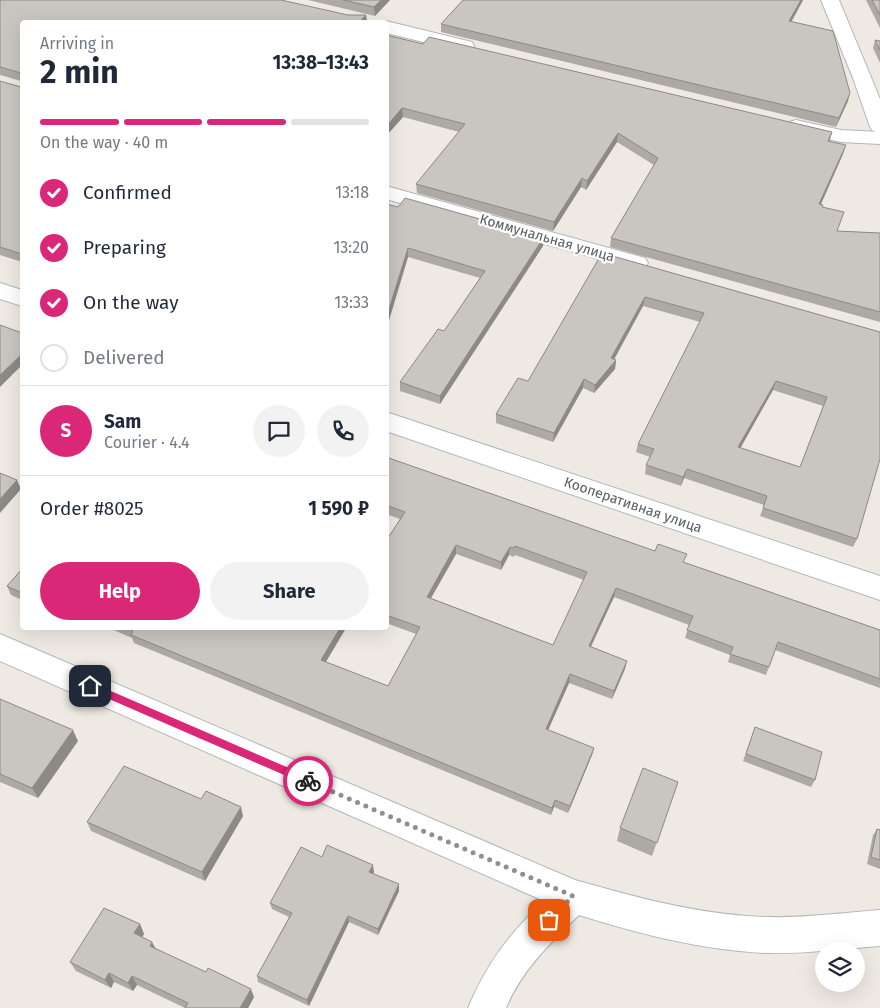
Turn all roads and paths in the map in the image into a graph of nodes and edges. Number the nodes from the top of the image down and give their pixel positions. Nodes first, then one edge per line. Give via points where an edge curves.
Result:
1 (830, 0) edge
2 (389, 27) edge
3 (482, 50) edge
4 (780, 122) edge
5 (880, 127) edge
6 (880, 138) edge
7 (389, 193) edge
8 (660, 270) edge
9 (0, 291) edge
10 (20, 297) edge
11 (389, 422) edge
12 (880, 588) edge
13 (0, 647) edge
14 (573, 896) junction
15 (880, 928) edge
16 (487, 1008) edge

1 - 5 street
2 - 3 street
4 - 6 street via 841,136
7 - 8 street, Коммунальная улица
9 - 10 street
11 - 12 street, Кооперативная улица
13 - 14 street
14 - 15 street via 639,917 722,932 810,934
14 - 16 street via 520,950 505,970

